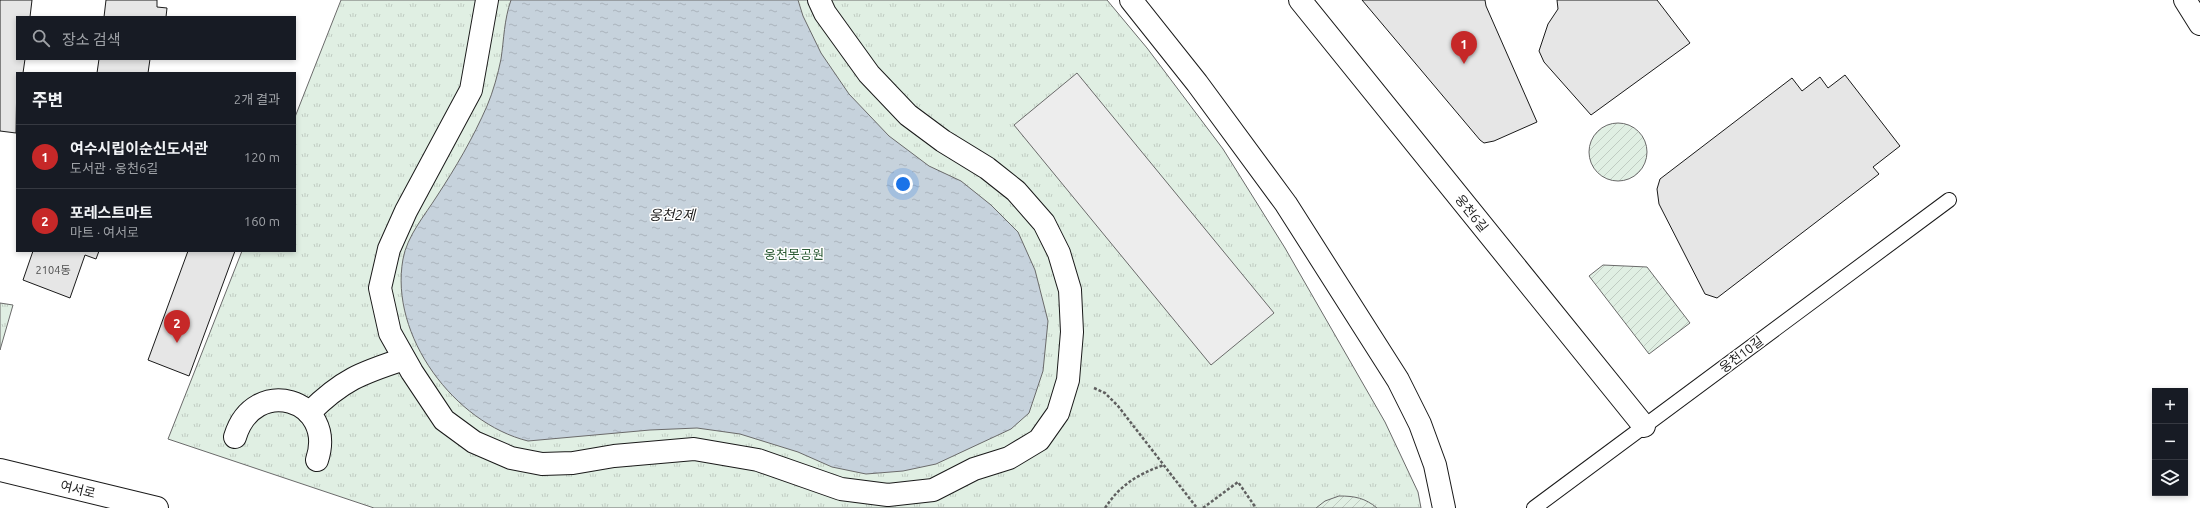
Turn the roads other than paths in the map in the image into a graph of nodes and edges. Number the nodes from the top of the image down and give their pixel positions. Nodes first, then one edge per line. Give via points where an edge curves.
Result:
1 (487, 0) edge
2 (819, 0) edge
3 (1131, 0) edge
4 (1300, 0) edge
5 (2185, 0) edge
6 (2200, 24) edge
7 (1949, 200) dead end
8 (404, 359) junction
9 (309, 413) junction
10 (1644, 426) junction
11 (235, 437) dead end
12 (317, 460) dead end
13 (0, 470) edge
14 (157, 508) edge
15 (1444, 508) edge
16 (1534, 508) edge

1 - 8 street via 471,90 406,211 389,249 380,288 390,334
2 - 8 street via 825,13 869,74 908,115 943,142 987,168 1016,191 1044,223 1059,253 1070,290 1072,332 1068,380 1058,413 1039,440 1009,458 974,469 933,490 888,495 841,489 758,460 694,449 614,456 573,463 542,464 511,458 474,442 444,420
3 - 15 street via 1197,83 1286,204 1398,380 1420,424 1435,465
4 - 10 street, 웅천6길
5 - 6 street
7 - 10 lane, 웅천10길
8 - 9 street via 356,375 328,394
9 - 11 street via 299,404 286,400 260,403 248,412 239,424
9 - 12 street via 317,424 321,436 321,449
10 - 16 lane, 웅천10길
13 - 14 street, 여서로

